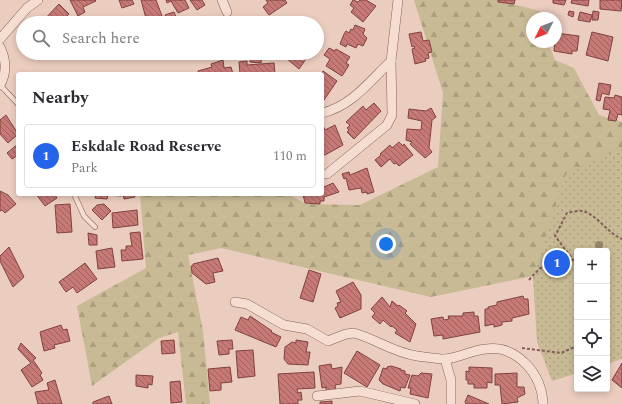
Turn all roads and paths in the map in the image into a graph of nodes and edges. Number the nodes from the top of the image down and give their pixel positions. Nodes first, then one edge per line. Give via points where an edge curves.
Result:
1 (38, 0) edge
2 (222, 0) edge
3 (398, 0) edge
4 (227, 12) dead end
5 (21, 16) edge
6 (16, 21) edge
7 (0, 39) edge
8 (0, 47) edge
9 (391, 61) junction
10 (0, 85) edge
11 (16, 102) edge
12 (324, 113) edge
13 (324, 174) edge
14 (75, 196) edge
15 (95, 227) dead end
16 (622, 239) edge
17 (573, 260) joint
18 (529, 280) dead end
19 (235, 302) dead end
20 (574, 348) edge
21 (502, 350) junction
22 (445, 359) junction
23 (317, 396) dead end
24 (415, 404) edge
25 (452, 404) edge
26 (543, 404) edge

1 - 5 street
2 - 4 street
3 - 9 street
6 - 7 street
8 - 10 street via 4,55 5,70
9 - 12 street via 349,102 336,110
9 - 13 street via 392,115 387,125
10 - 11 lane
14 - 15 lane via 84,216
16 - 17 path via 614,236 594,217 582,210 567,213 555,236
17 - 18 path via 548,262
19 - 22 street via 247,304 284,325 307,329 328,341 354,333 401,352
20 - 21 path via 561,354 507,346
21 - 22 street via 487,349
21 - 26 street via 520,359 531,370 540,386
22 - 25 street via 451,380
23 - 24 street via 360,391

